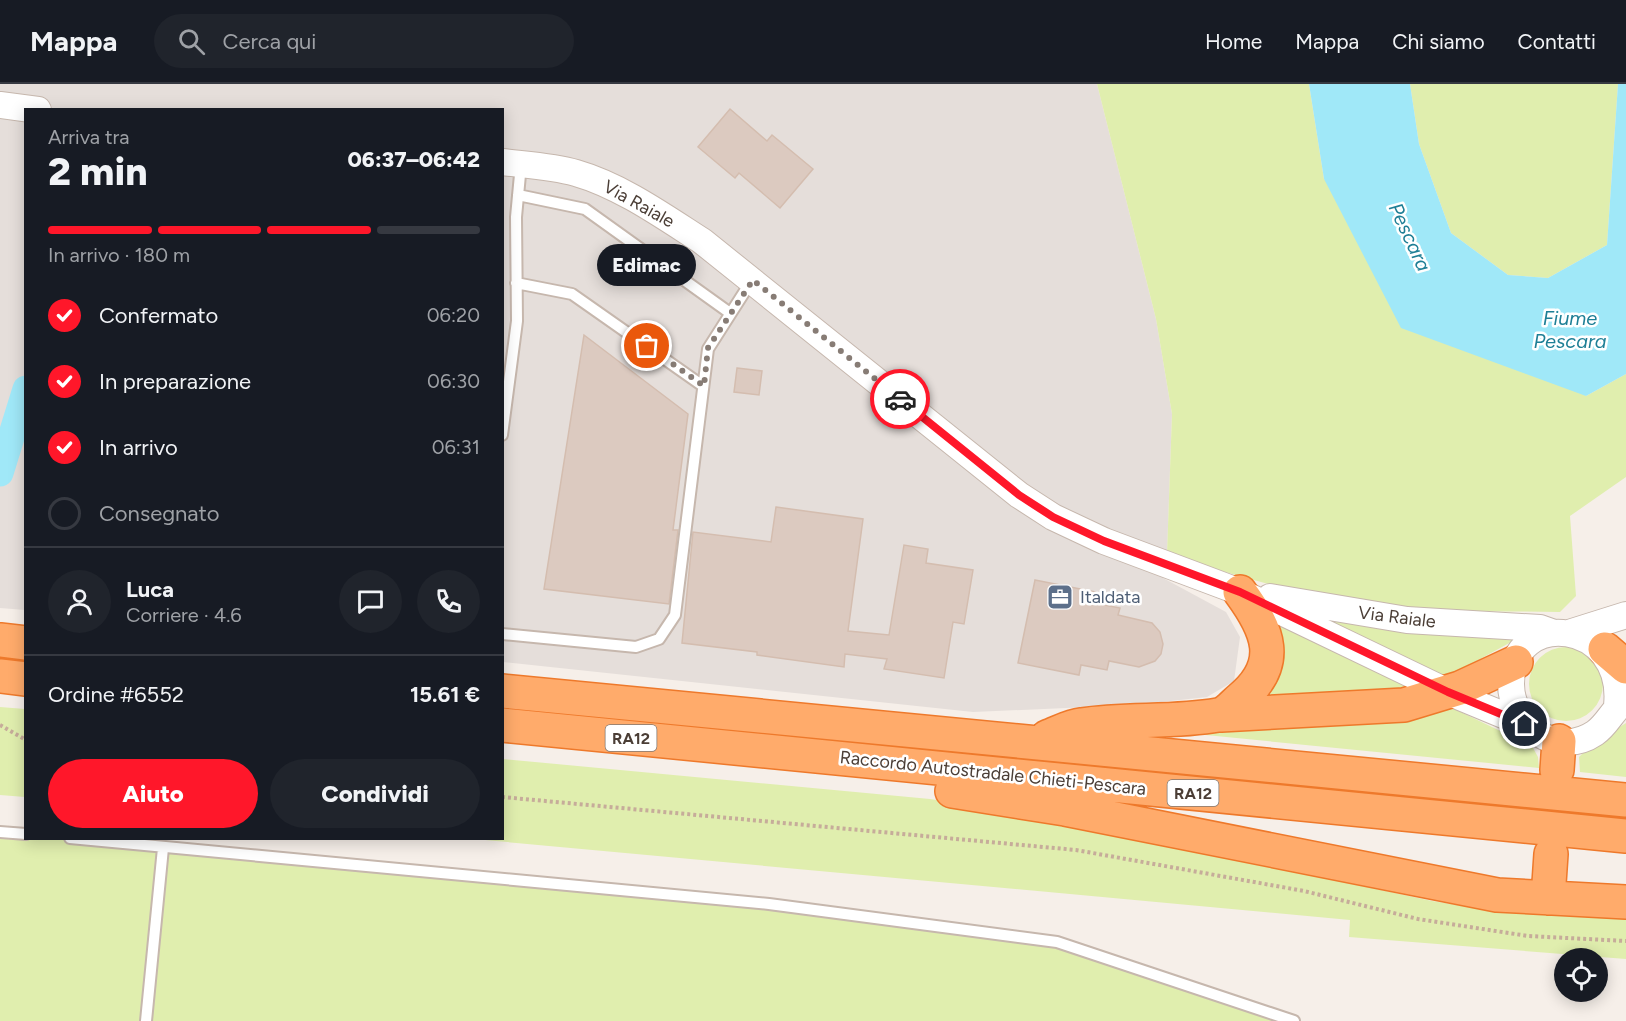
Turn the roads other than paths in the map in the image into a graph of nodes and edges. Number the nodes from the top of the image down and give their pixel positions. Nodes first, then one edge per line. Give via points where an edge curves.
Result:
1 (0, 105) edge
2 (24, 108) edge
3 (512, 163) edge
4 (518, 195) junction
5 (753, 280) junction
6 (516, 283) junction
7 (730, 313) junction
8 (704, 386) junction
9 (504, 420) edge
10 (1240, 592) junction
11 (1626, 615) edge
12 (1563, 632) junction
13 (504, 634) edge
14 (0, 640) edge
15 (24, 643) edge
16 (1616, 658) edge
17 (1516, 662) junction
18 (0, 676) edge
19 (24, 679) edge
20 (504, 691) edge
21 (1448, 692) junction
22 (1621, 703) edge
23 (1221, 715) junction
24 (1525, 724) junction
25 (504, 725) edge
26 (1035, 742) junction
27 (759, 750) junction
28 (1626, 800) edge
29 (0, 832) edge
30 (24, 834) edge
31 (1626, 836) edge
32 (88, 840) edge
33 (164, 848) junction
34 (1551, 854) dead end
35 (1548, 898) junction
36 (1626, 902) edge
37 (146, 1021) edge
38 (1294, 1021) edge

1 - 2 street
3 - 4 lane
3 - 5 street, Via Raiale via 575,173 601,182 702,241
4 - 6 lane
4 - 7 lane via 585,209
5 - 7 lane
5 - 10 street, Via Raiale via 1053,517 1104,541
6 - 8 lane via 572,294
6 - 9 lane via 517,321
7 - 8 lane via 708,348
8 - 13 lane via 675,615 659,639 636,647
10 - 12 street, Via Raiale via 1407,620
10 - 21 street, Via Raiale
10 - 23 highway via 1265,633 1264,665 1248,693
11 - 12 street, Via Raiale
12 - 16 street via 1590,638
12 - 17 street via 1539,638
14 - 15 highway
16 - 22 street via 1613,659
17 - 21 highway
17 - 24 street via 1511,694
18 - 19 highway
20 - 26 highway, Raccordo Autostradale Chieti-Pescara / RA12
21 - 23 highway via 1404,705
21 - 24 street, Via Raiale
22 - 24 street via 1594,734 1577,740 1558,756 1546,738
23 - 26 highway via 1079,725
25 - 27 highway, Raccordo Autostradale Chieti-Pescara / RA12
26 - 28 highway, Raccordo Autostradale Chieti-Pescara / RA12
27 - 31 highway, Raccordo Autostradale Chieti-Pescara / RA12
27 - 35 highway via 807,776 981,794 1497,895
29 - 30 lane
32 - 33 lane
33 - 37 lane
33 - 38 lane via 769,904 1057,942
34 - 35 highway
35 - 36 highway

